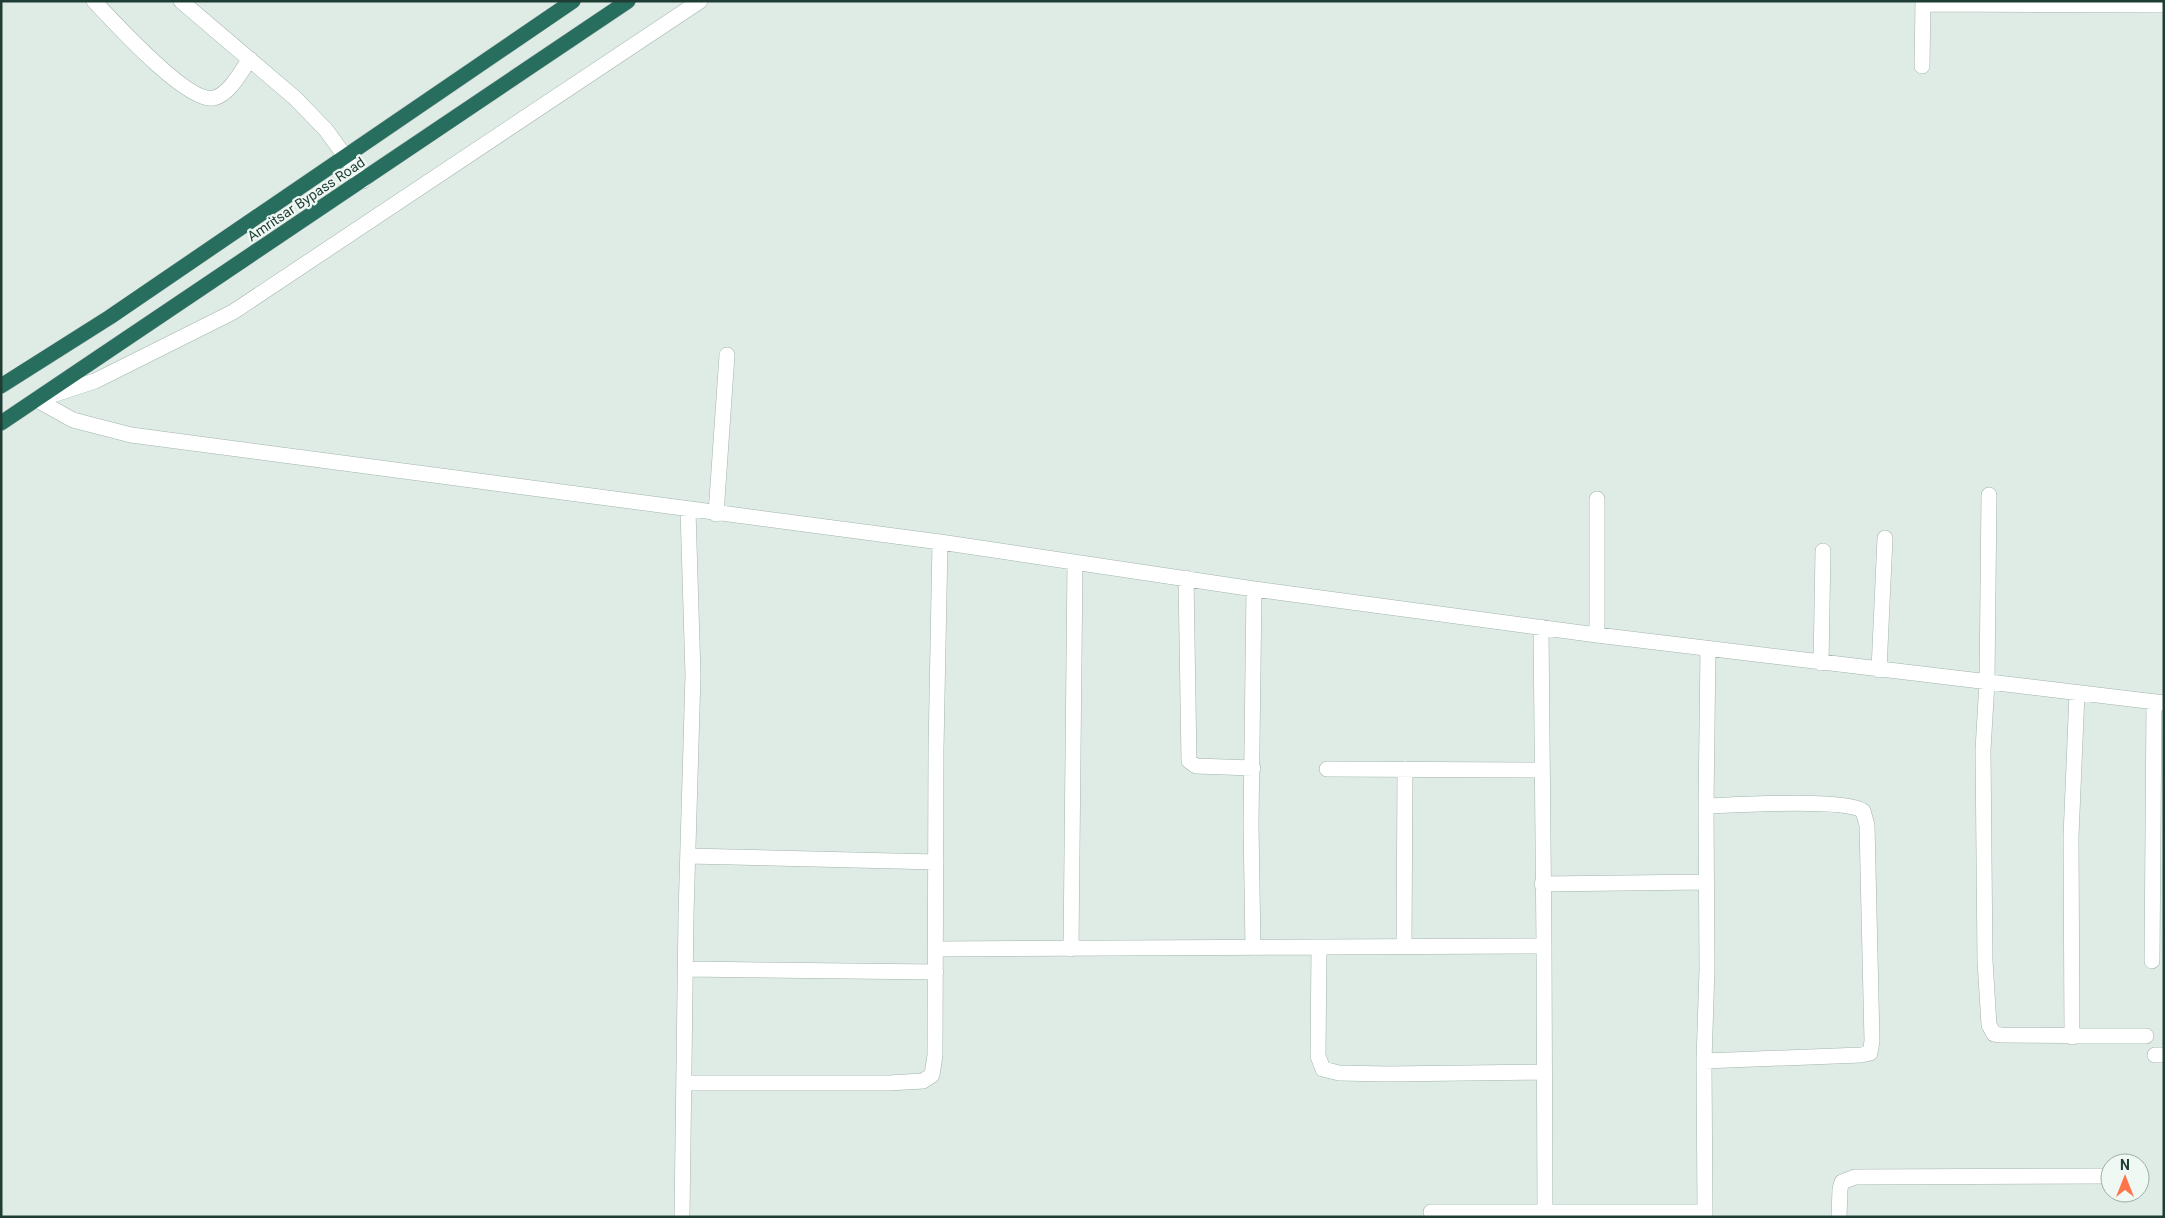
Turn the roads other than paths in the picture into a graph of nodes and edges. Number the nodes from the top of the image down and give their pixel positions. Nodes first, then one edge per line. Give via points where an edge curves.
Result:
1 (94, 1) edge
2 (181, 1) edge
3 (573, 1) edge
4 (628, 1) edge
5 (700, 1) edge
6 (1923, 3) edge
7 (2164, 5) edge
8 (250, 59) junction
9 (1922, 66) dead end
10 (343, 157) junction
11 (363, 181) junction
12 (727, 355) dead end
13 (1, 386) edge
14 (37, 400) junction
15 (1, 423) edge
16 (1989, 495) dead end
17 (1597, 499) dead end
18 (688, 510) junction
19 (716, 514) junction
20 (1885, 538) dead end
21 (940, 542) junction
22 (1824, 551) dead end
23 (1075, 563) junction
24 (1186, 578) junction
25 (1254, 589) junction
26 (1541, 627) junction
27 (1597, 635) junction
28 (1708, 649) junction
29 (1821, 663) junction
30 (1879, 670) junction
31 (1987, 682) junction
32 (2077, 693) junction
33 (2159, 703) edge
34 (1253, 768) junction
35 (1327, 769) dead end
36 (1405, 769) junction
37 (1541, 770) junction
38 (1706, 806) junction
39 (688, 856) junction
40 (936, 862) junction
41 (1706, 882) junction
42 (1542, 884) junction
43 (1544, 946) junction
44 (1404, 947) junction
45 (1253, 948) junction
46 (1319, 949) junction
47 (936, 950) junction
48 (1071, 950) junction
49 (2152, 961) dead end
50 (685, 969) junction
51 (936, 972) junction
52 (2146, 1036) dead end
53 (2072, 1037) junction
54 (1704, 1061) junction
55 (1544, 1072) junction
56 (684, 1083) junction
57 (2100, 1176) edge
58 (1431, 1212) dead end
59 (1545, 1212) junction
60 (1705, 1214) edge
61 (682, 1217) edge
62 (1839, 1217) edge

1 - 8 street via 150,57 187,90 201,97 214,98 228,89
2 - 8 street
3 - 10 highway, Amritsar Bypass Road
4 - 11 highway, Amritsar Bypass Road
5 - 14 street via 232,312 95,381
6 - 7 street
6 - 9 street
8 - 10 street via 326,130
10 - 11 street
10 - 13 highway, Amritsar Bypass Road
11 - 14 highway, Amritsar Bypass Road
12 - 19 street
14 - 15 highway, Amritsar Bypass Road
14 - 18 street via 74,420 131,435
16 - 31 street
17 - 27 street
18 - 19 street
18 - 39 street via 693,675
19 - 21 street
20 - 30 street
21 - 23 street
21 - 40 street
22 - 29 street
23 - 24 street
23 - 48 street
24 - 25 street
24 - 34 street via 1189,761 1196,766
25 - 26 street
25 - 34 street
26 - 27 street
26 - 37 street
27 - 28 street
28 - 29 street
28 - 38 street
29 - 30 street
30 - 31 street
31 - 32 street
31 - 53 street via 1983,769 1989,1025 1994,1034
32 - 33 street
32 - 53 street via 2071,837
33 - 49 street
34 - 45 street
35 - 36 street
36 - 37 street
36 - 44 street
37 - 42 street
38 - 41 street
38 - 54 street via 1816,804 1856,807 1865,814 1872,1041 1870,1053 1861,1055
39 - 40 street
39 - 50 street
40 - 47 street
41 - 42 street
41 - 54 street
42 - 43 street
43 - 44 street
43 - 55 street
44 - 46 street
45 - 46 street
45 - 48 street
46 - 55 street via 1318,1056 1323,1069 1339,1073 1377,1074
47 - 48 street
47 - 51 street
50 - 51 street
50 - 56 street
51 - 56 street via 935,1055 929,1079 889,1083
52 - 53 street
54 - 60 street
55 - 59 street
56 - 61 street
57 - 62 street via 1855,1177 1842,1182
58 - 59 street
59 - 60 street

